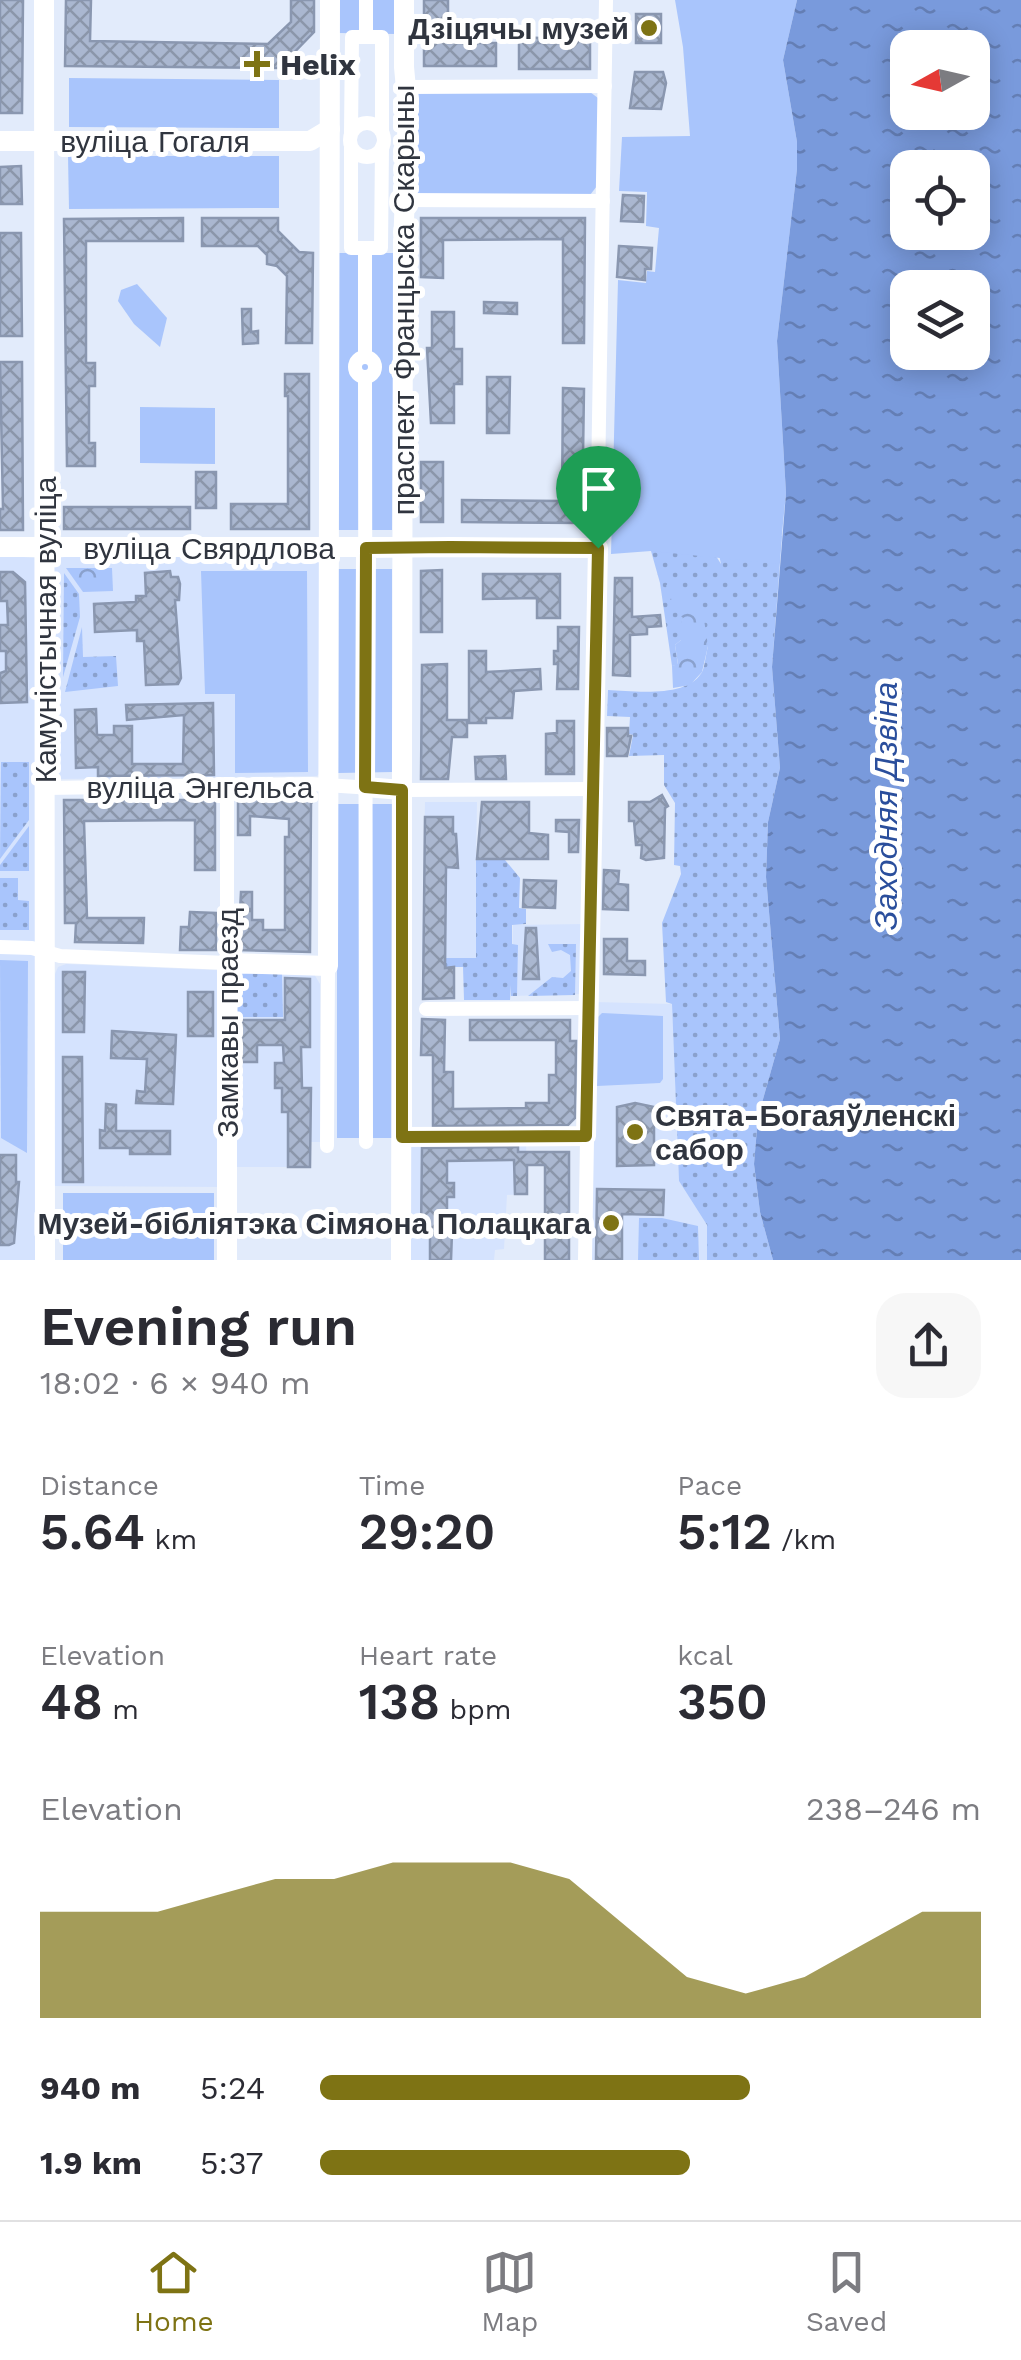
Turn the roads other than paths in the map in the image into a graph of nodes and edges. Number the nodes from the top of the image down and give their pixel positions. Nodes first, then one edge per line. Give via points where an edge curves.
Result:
1 (44, 0) edge
2 (330, 0) edge
3 (366, 0) edge
4 (404, 0) edge
5 (606, 0) edge
6 (366, 37) junction
7 (605, 86) junction
8 (406, 87) junction
9 (330, 129) junction
10 (44, 140) junction
11 (351, 140) junction
12 (382, 140) junction
13 (0, 141) edge
14 (310, 141) junction
15 (330, 154) junction
16 (405, 200) junction
17 (603, 200) junction
18 (365, 248) junction
19 (0, 547) edge
20 (45, 547) junction
21 (328, 548) junction
22 (366, 548) junction
23 (402, 548) junction
24 (598, 548) junction
25 (227, 786) junction
26 (329, 787) junction
27 (365, 787) junction
28 (46, 788) junction
29 (593, 789) junction
30 (402, 790) junction
31 (0, 947) edge
32 (47, 952) junction
33 (227, 962) junction
34 (328, 966) junction
35 (588, 1008) junction
36 (426, 1009) dead end
37 (586, 1136) junction
38 (402, 1137) junction
39 (366, 1142) dead end
40 (327, 1146) dead end
41 (46, 1260) edge
42 (227, 1260) edge
43 (400, 1260) edge
44 (585, 1260) edge

1 - 10 street, Камуністычная вуліца
2 - 9 street
3 - 6 street
4 - 8 street, праспект Францыска Скарыны
5 - 7 street
6 - 11 street via 352,37
6 - 12 street via 382,37
7 - 8 street
7 - 17 street
8 - 16 street, праспект Францыска Скарыны
9 - 14 street
9 - 15 street
10 - 13 street, вуліца Гогаля
10 - 14 street, вуліца Гогаля
10 - 20 street, Камуністычная вуліца
11 - 12 street via 366,157
11 - 12 street via 366,123
11 - 18 street via 351,248
12 - 18 street via 382,248
14 - 15 street
15 - 21 street
16 - 17 street
16 - 23 street, праспект Францыска Скарыны
17 - 24 street
18 - 22 street via 365,356 354,366 365,377
19 - 20 street, вуліца Свярдлова
20 - 21 street, вуліца Свярдлова
20 - 28 street, Камуністычная вуліца
21 - 22 street, вуліца Свярдлова
21 - 26 street
22 - 23 street, вуліца Свярдлова
22 - 27 street
23 - 24 street, вуліца Свярдлова
23 - 30 street, праспект Францыска Скарыны
24 - 29 street
25 - 26 street, вуліца Энгельса
25 - 28 street, вуліца Энгельса
25 - 33 street, Замкавы праезд
26 - 27 street, вуліца Энгельса
26 - 34 street
27 - 30 street, вуліца Энгельса
27 - 39 street
28 - 32 street, Камуністычная вуліца
29 - 30 street, вуліца Энгельса
29 - 35 street
30 - 38 street, праспект Францыска Скарыны
31 - 32 street
32 - 33 street
32 - 41 street, Камуністычная вуліца
33 - 34 street
33 - 42 street, Замкавы праезд
34 - 40 street
35 - 36 street
35 - 37 street
37 - 38 street
37 - 44 street
38 - 43 street, праспект Францыска Скарыны

